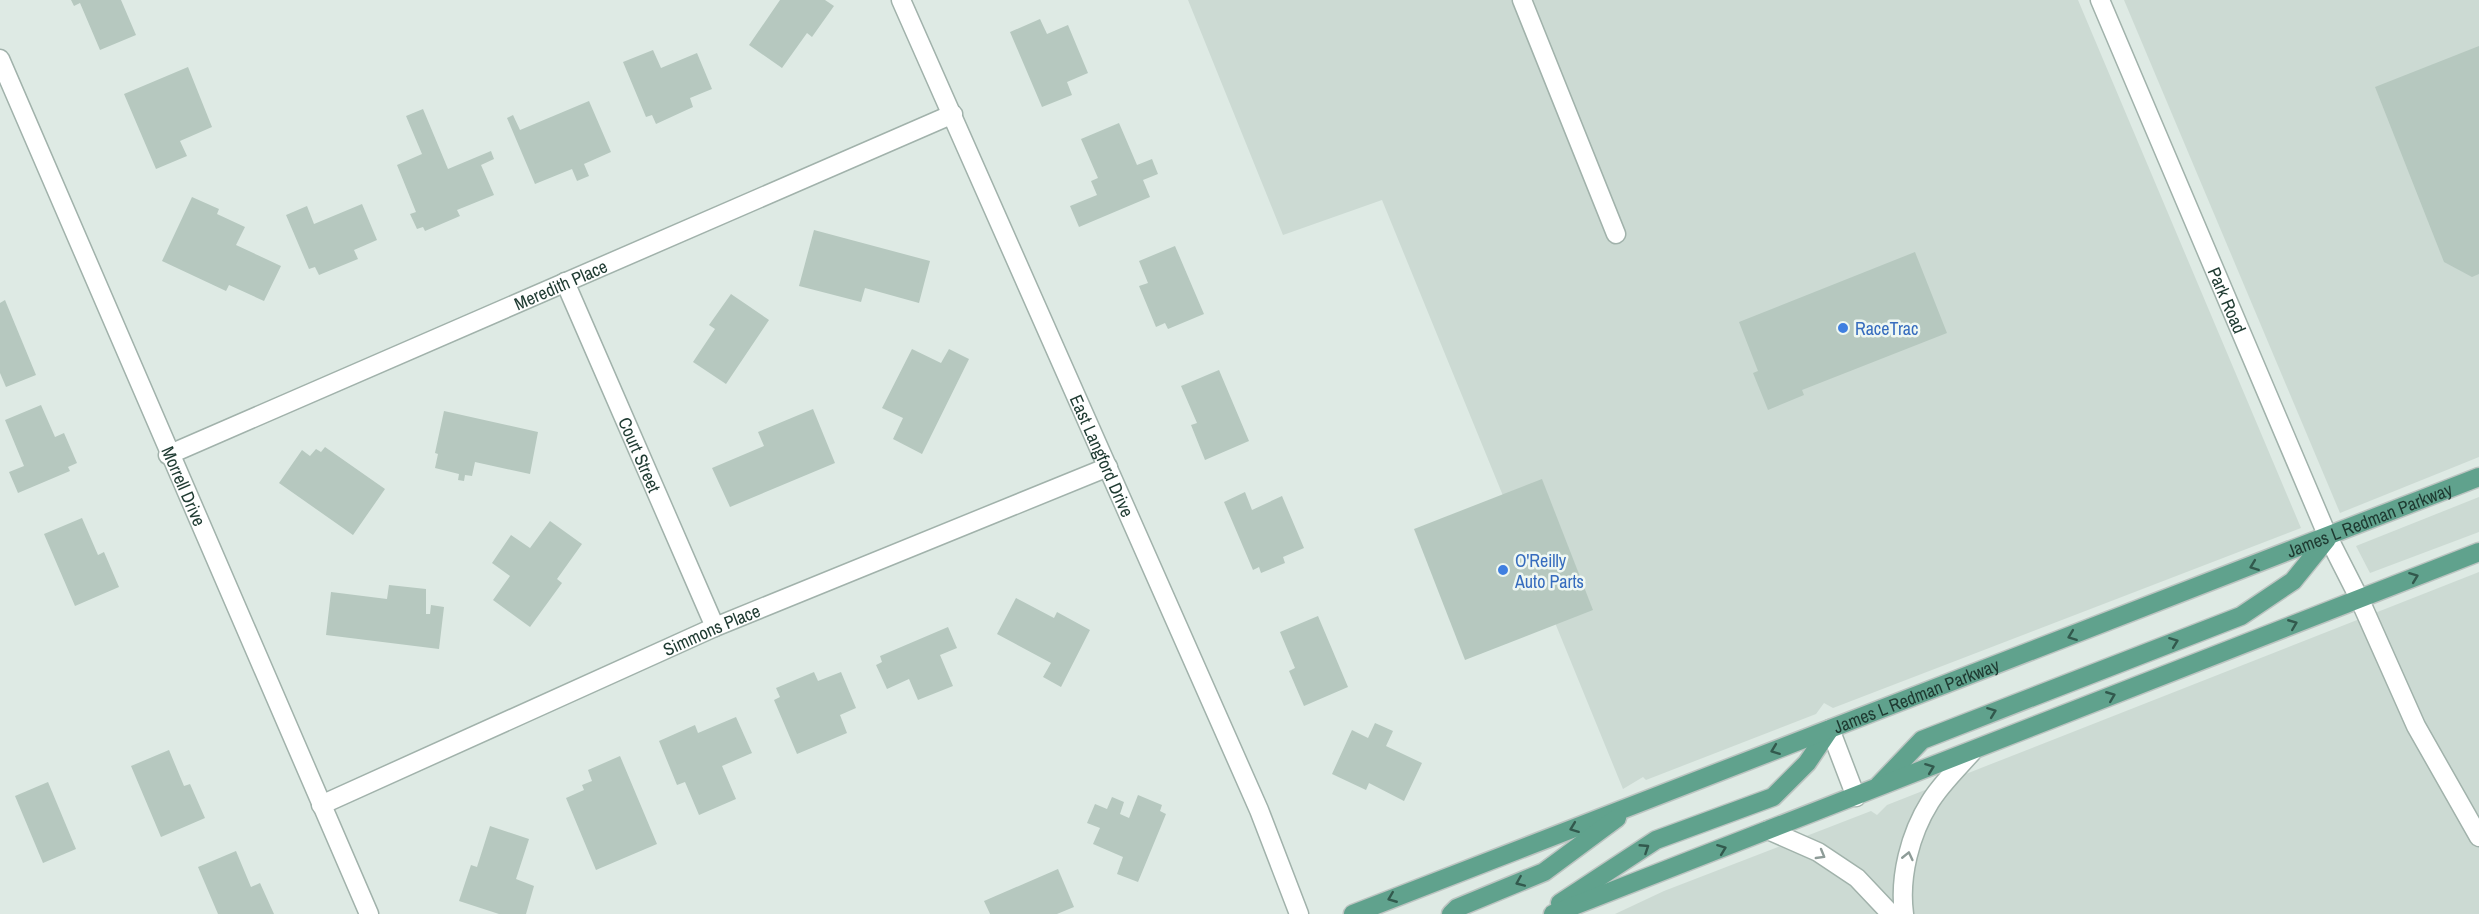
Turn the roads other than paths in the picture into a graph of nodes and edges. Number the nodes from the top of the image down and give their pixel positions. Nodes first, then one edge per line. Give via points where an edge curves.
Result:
1 (901, 0) edge
2 (1522, 0) edge
3 (2100, 0) edge
4 (0, 59) edge
5 (953, 114) junction
6 (1616, 234) dead end
7 (565, 282) junction
8 (168, 455) junction
9 (1108, 467) junction
10 (2479, 477) edge
11 (2328, 537) junction
12 (2479, 552) edge
13 (2359, 598) junction
14 (715, 627) junction
15 (1830, 729) junction
16 (1972, 752) junction
17 (1876, 789) junction
18 (1856, 797) junction
19 (1638, 803) junction
20 (321, 805) junction
21 (1768, 830) junction
22 (2479, 837) edge
23 (369, 914) edge
24 (1299, 914) edge
25 (1353, 914) edge
26 (1451, 914) edge
27 (1543, 914) edge
28 (1553, 914) edge
29 (1892, 914) edge
30 (1904, 914) edge

1 - 5 street, East Langford Drive
2 - 6 street
3 - 11 street, Park Road
4 - 8 street, Morrell Drive
5 - 7 street, Meredith Place
5 - 9 street, East Langford Drive
7 - 8 street, Meredith Place
7 - 14 street, Court Street
8 - 20 street, Morrell Drive
9 - 14 street, Simmons Place
9 - 24 street, East Langford Drive via 1259,810
10 - 11 main road, James L Redman Parkway
11 - 13 street, Park Road
11 -> 15 main road, James L Redman Parkway
17 -> 11 main road via 1922,740 2241,616 2293,580
13 -> 12 main road
16 -> 13 main road
13 - 22 street, Park Road via 2416,726
14 - 20 street, Simmons Place
15 - 18 street
15 -> 19 main road, James L Redman Parkway
27 -> 15 main road via 1656,840 1773,797 1807,764
17 -> 16 main road
30 -> 16 street via 1901,896 1908,852 1929,802
17 - 18 main road
18 - 21 main road
19 -> 25 main road, James L Redman Parkway
19 -> 26 main road via 1544,872
20 - 23 street, Morrell Drive
28 -> 21 main road
21 -> 29 street via 1818,852 1857,878

